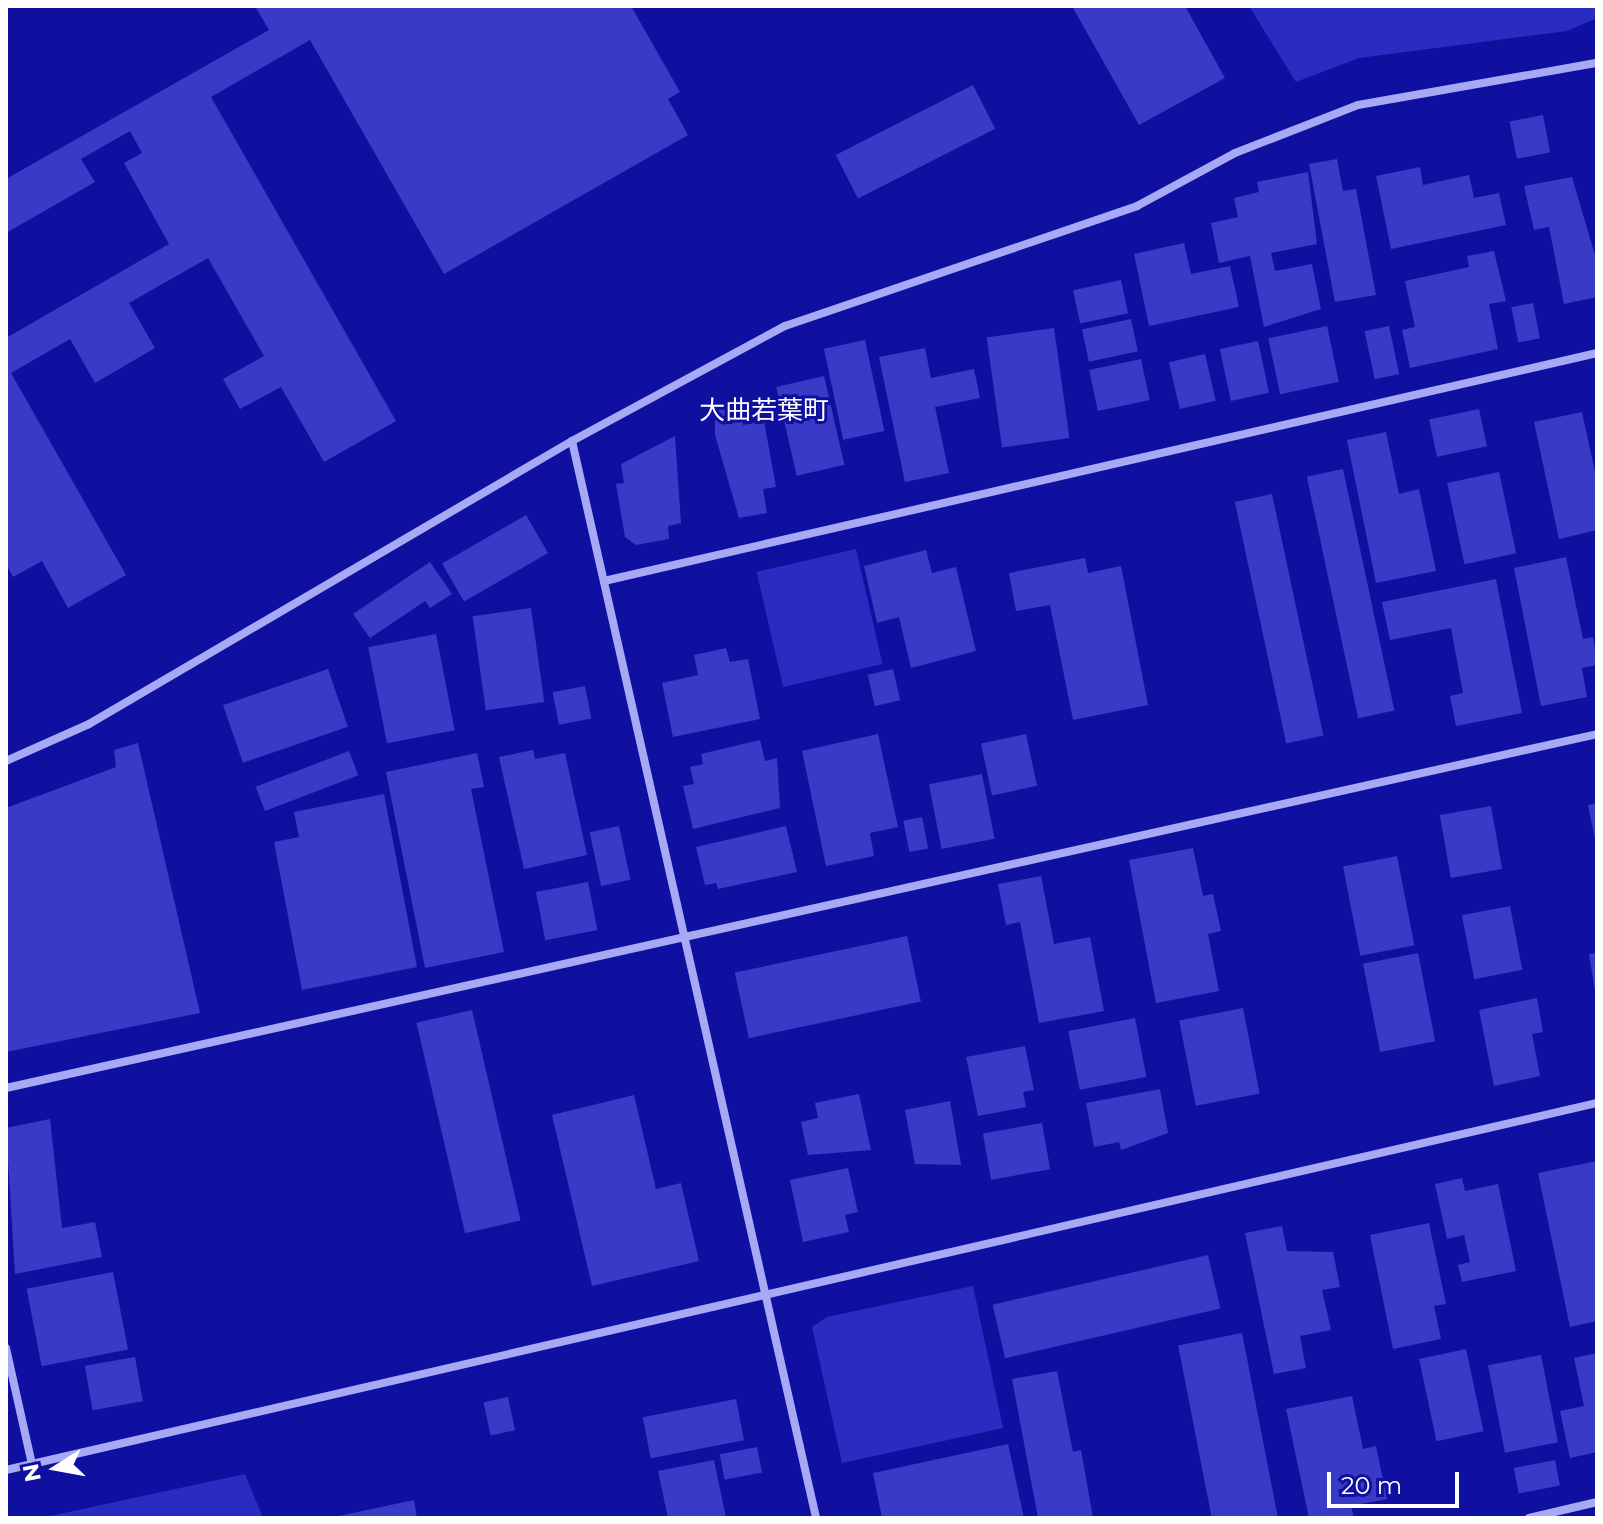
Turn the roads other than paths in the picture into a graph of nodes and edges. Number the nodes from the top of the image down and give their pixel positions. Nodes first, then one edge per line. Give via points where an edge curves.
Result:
1 (1597, 63) edge
2 (1597, 353) edge
3 (572, 441) junction
4 (604, 581) junction
5 (1597, 734) edge
6 (6, 761) edge
7 (682, 933) junction
8 (6, 1088) edge
9 (1597, 1103) edge
10 (767, 1294) junction
11 (6, 1348) edge
12 (32, 1464) junction
13 (6, 1470) edge
14 (1597, 1502) edge
15 (816, 1518) edge
16 (1529, 1518) edge

1 - 3 street via 1358,105 1235,153 1137,206 785,326
2 - 4 street
3 - 4 street
3 - 6 street via 89,724
4 - 7 street
5 - 7 street
7 - 8 street
7 - 10 street
9 - 10 street
10 - 12 street
10 - 15 street
11 - 12 street
12 - 13 street
14 - 16 street

